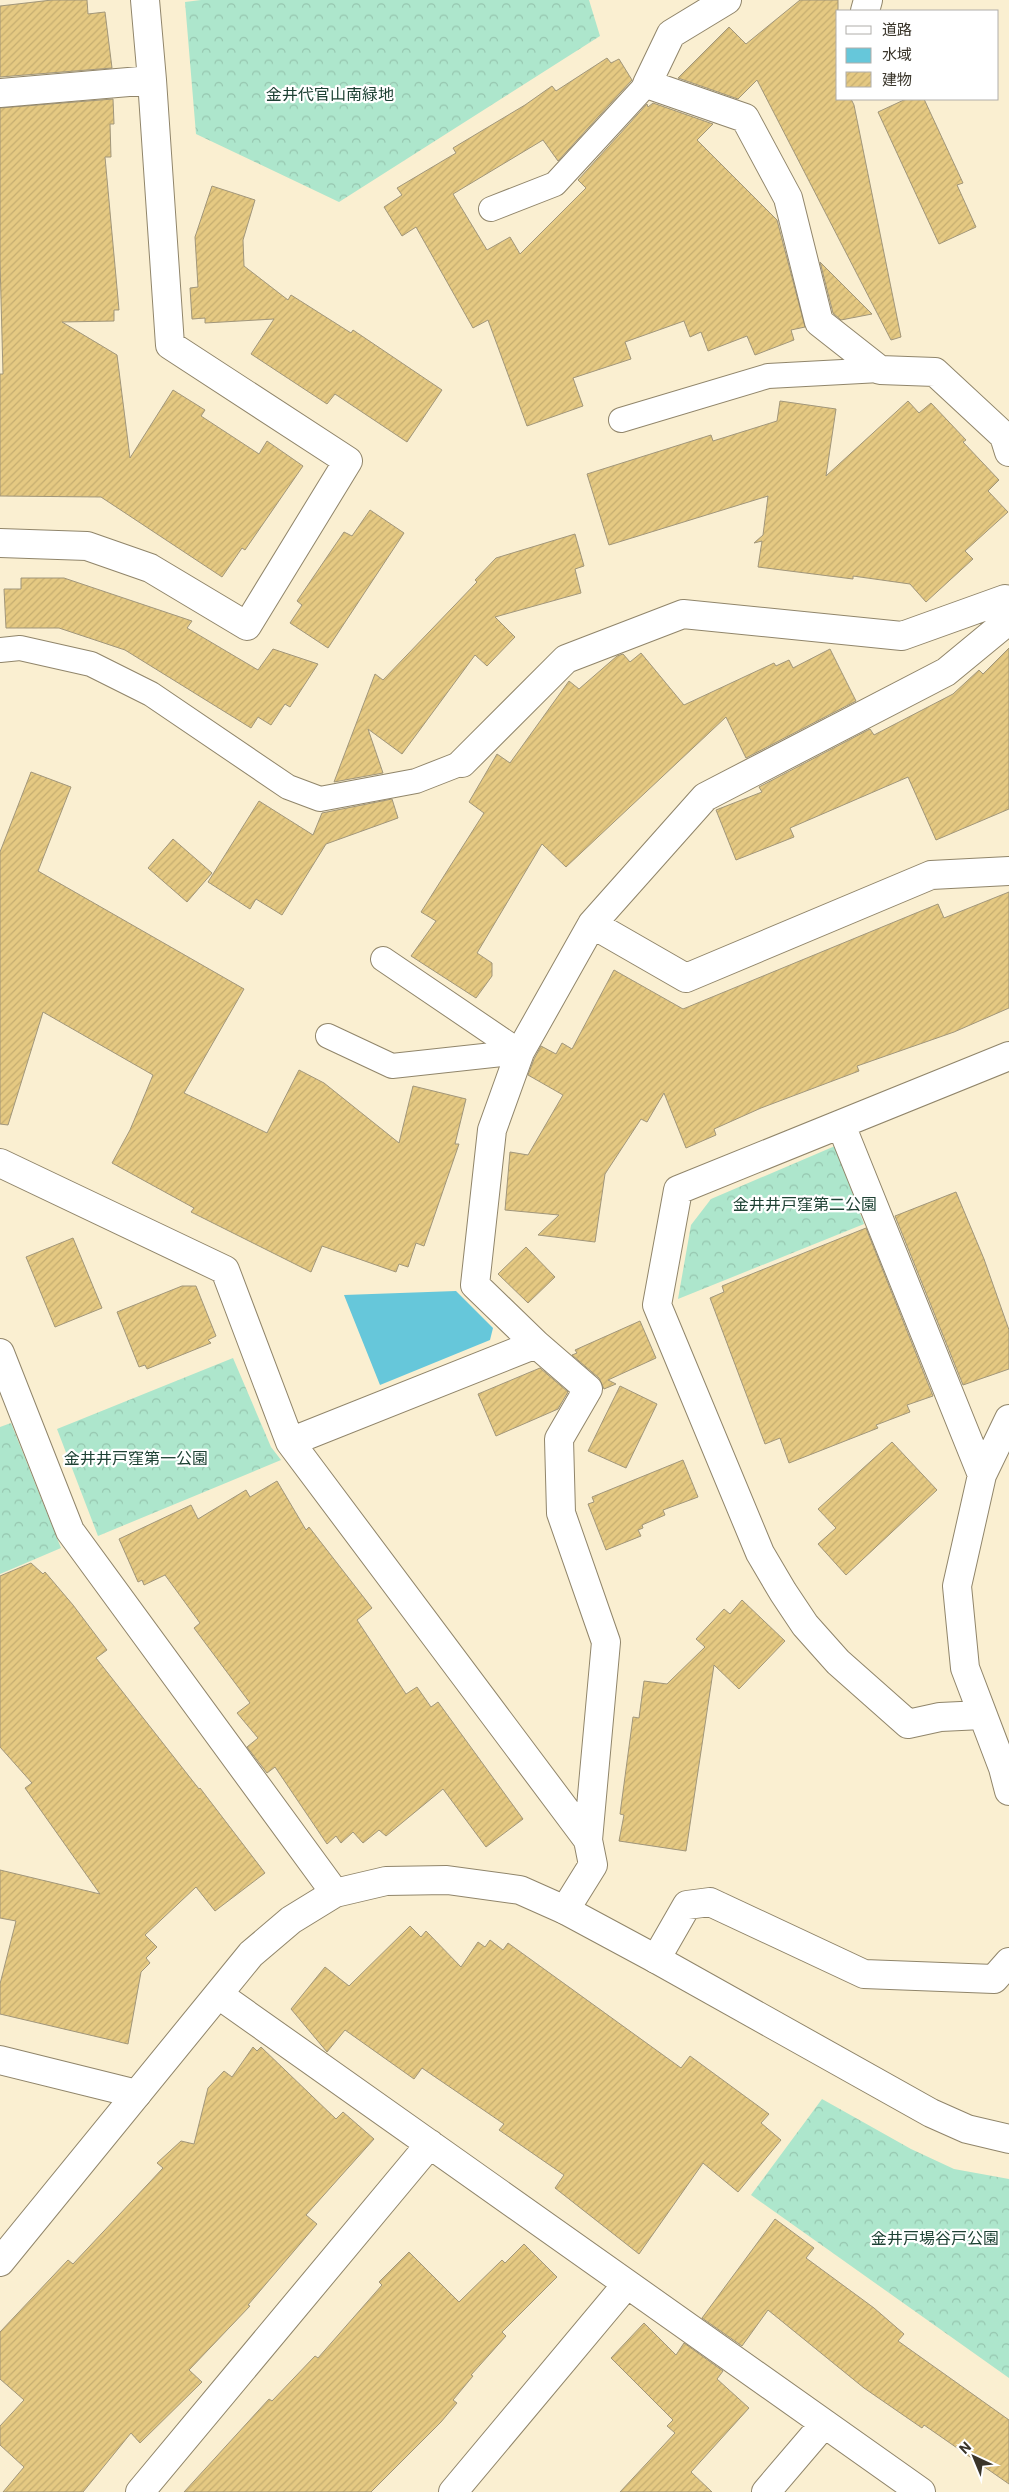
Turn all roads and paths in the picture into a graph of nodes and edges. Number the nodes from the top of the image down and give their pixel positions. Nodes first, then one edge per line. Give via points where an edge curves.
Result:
1 (145, 0) edge
2 (727, 0) edge
3 (152, 80) junction
4 (647, 84) junction
5 (0, 93) edge
6 (492, 209) dead end
7 (880, 370) junction
8 (621, 420) dead end
9 (1009, 452) edge
10 (0, 543) edge
11 (1008, 603) edge
12 (0, 650) edge
13 (462, 763) joint
14 (1009, 871) edge
15 (592, 924) junction
16 (383, 959) dead end
17 (328, 1036) dead end
18 (520, 1052) junction
19 (1009, 1056) edge
20 (841, 1125) junction
21 (0, 1164) edge
22 (536, 1344) junction
23 (0, 1353) edge
24 (1009, 1419) edge
25 (290, 1442) junction
26 (982, 1476) junction
27 (982, 1716) junction
28 (1007, 1776) edge
29 (588, 1840) junction
30 (336, 1893) junction
31 (565, 1910) junction
32 (656, 1959) junction
33 (1009, 1962) edge
34 (219, 1994) junction
35 (0, 2060) edge
36 (137, 2094) junction
37 (1009, 2139) edge
38 (430, 2144) junction
39 (0, 2262) edge
40 (627, 2284) junction
41 (824, 2424) junction
42 (140, 2492) edge
43 (453, 2492) edge
44 (766, 2492) edge
45 (921, 2492) edge

1 - 3 street
2 - 4 street via 671,34
3 - 5 street
3 - 10 street via 170,345 348,461 247,626 150,568 88,546
4 - 6 lane via 555,184
4 - 7 street via 745,118 788,198 819,322
7 - 8 lane via 768,376
7 - 9 street via 935,372 1004,436
11 - 13 street via 902,636 683,614 566,659
11 - 15 street via 946,672 705,797
12 - 13 lane via 20,648 91,664 151,694 288,787 320,800 416,781
14 - 15 street via 931,875 686,978
15 - 18 street
16 - 18 lane
17 - 18 lane via 392,1066
18 - 22 street via 492,1130 475,1285
19 - 20 street
20 - 26 street
20 - 27 street via 678,1190 657,1305 760,1553 805,1624 838,1662 908,1724 940,1717
21 - 25 street via 225,1270
22 - 25 street
22 - 29 street via 588,1390 559,1439 561,1513 606,1642
23 - 30 street via 70,1531
24 - 26 street
25 - 29 street
26 - 27 street via 957,1586 965,1668
27 - 28 street
29 - 31 street via 593,1865
30 - 31 street via 386,1881 447,1880 520,1890
30 - 34 street via 291,1920 251,1954
31 - 32 street
32 - 33 street via 687,1905 710,1902 864,1974 994,1979
32 - 37 street via 931,2113 967,2129
34 - 36 street
34 - 38 street
35 - 36 street
36 - 39 street
38 - 40 street
38 - 42 street
40 - 41 street
40 - 43 street
41 - 44 street
41 - 45 street

